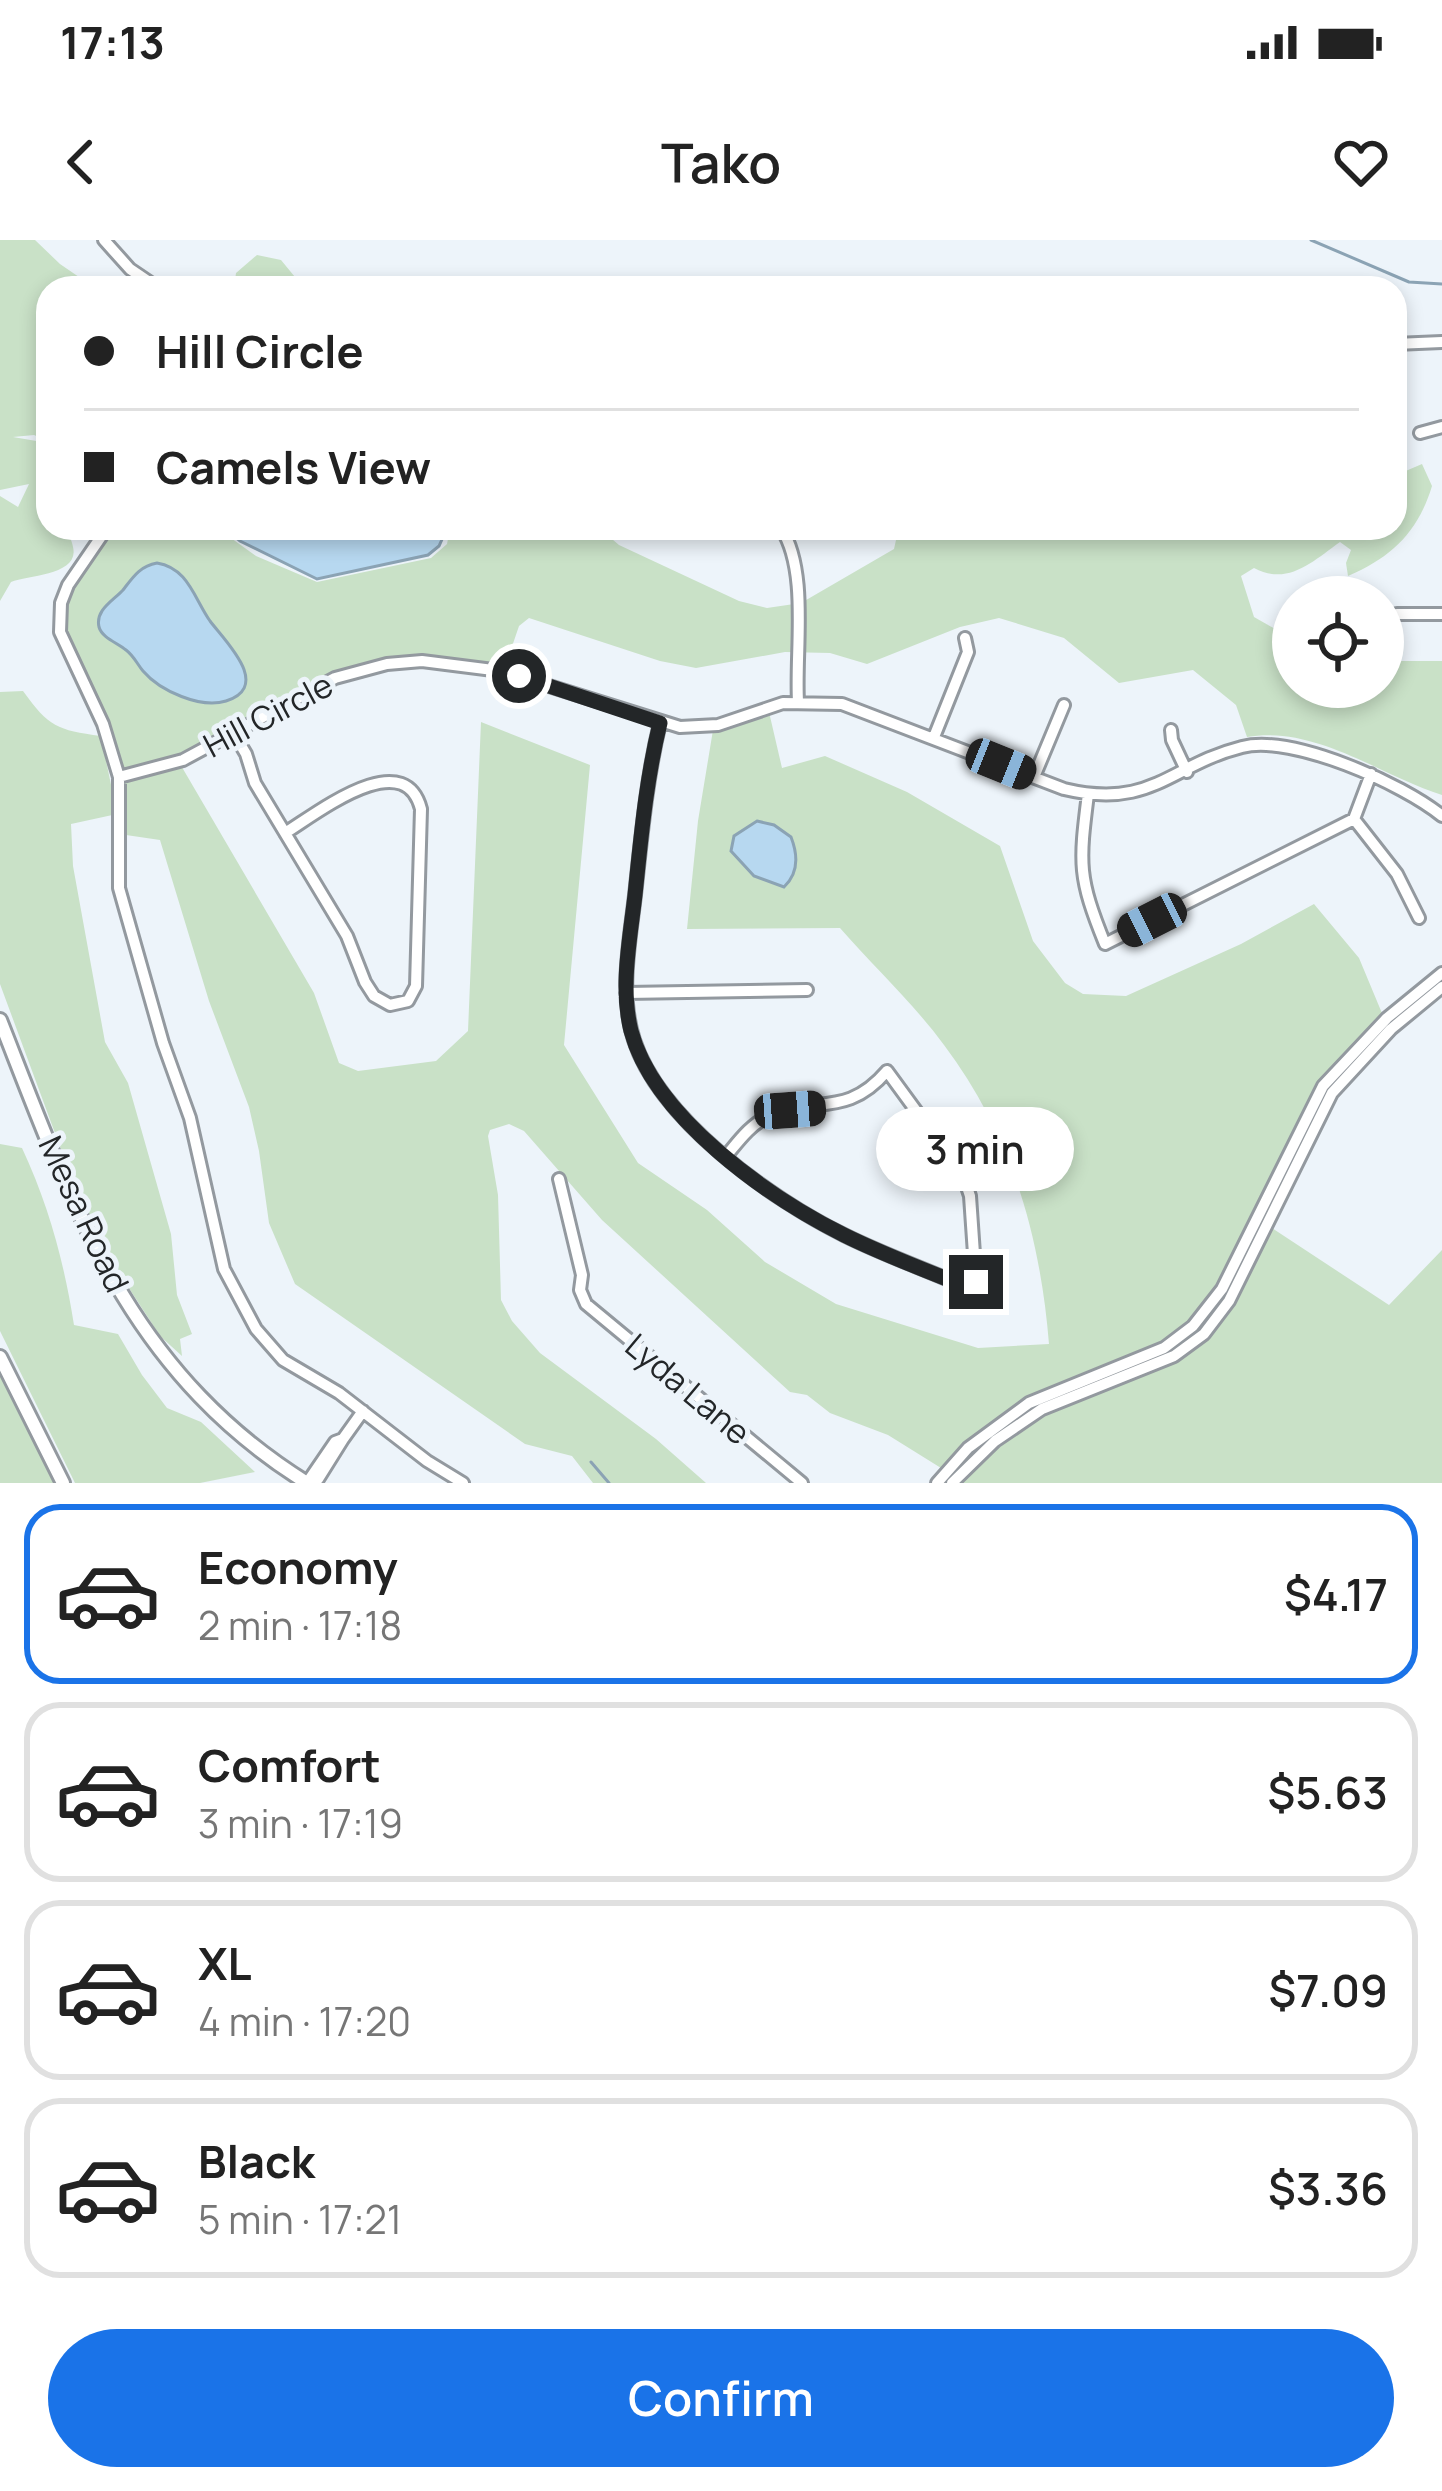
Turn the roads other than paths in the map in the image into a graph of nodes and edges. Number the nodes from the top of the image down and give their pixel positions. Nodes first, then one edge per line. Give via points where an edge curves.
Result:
1 (104, 240) edge
2 (140, 276) edge
3 (1442, 342) edge
4 (1407, 343) edge
5 (1442, 427) edge
6 (1420, 434) dead end
7 (99, 540) edge
8 (787, 540) edge
9 (1404, 614) edge
10 (1442, 614) edge
11 (965, 638) dead end
12 (798, 701) junction
13 (1064, 705) dead end
14 (660, 723) junction
15 (1171, 730) dead end
16 (233, 732) junction
17 (934, 737) junction
18 (1187, 772) junction
19 (1371, 774) junction
20 (119, 777) junction
21 (1034, 777) junction
22 (1088, 794) junction
23 (1442, 816) edge
24 (1354, 819) junction
25 (285, 832) junction
26 (1419, 918) dead end
27 (1442, 973) edge
28 (1442, 986) edge
29 (808, 990) dead end
30 (626, 993) junction
31 (0, 1020) edge
32 (726, 1156) junction
33 (559, 1179) dead end
34 (0, 1357) edge
35 (363, 1411) junction
36 (63, 1483) edge
37 (307, 1483) edge
38 (463, 1483) edge
39 (802, 1483) edge
40 (937, 1483) edge
41 (952, 1483) edge

1 - 2 street
3 - 4 street
5 - 6 street
7 - 20 street via 68,585 60,623
8 - 12 street via 800,634
9 - 10 street
11 - 17 street via 968,652
12 - 14 street, Hill Circle via 718,725
12 - 17 street, Hill Circle via 855,707
13 - 21 street
14 - 16 street, Hill Circle via 501,671 422,661 334,678
14 - 30 street
15 - 18 street
16 - 20 street, Hill Circle via 173,765
16 - 25 street
17 - 21 street, Hill Circle
18 - 19 street, Hill Circle via 1265,744
18 - 22 street, Hill Circle via 1136,792
19 - 23 street, Hill Circle
19 - 24 street
20 - 35 street via 119,888 190,1118 224,1269 273,1351
21 - 22 street, Hill Circle
22 - 24 street via 1081,874 1105,944
24 - 26 street
25 - 25 street via 373,783 401,783 415,794 416,986 408,1001 390,1005 369,989
27 - 40 street via 1323,1086 1222,1289 1193,1326 1164,1348 1029,1402
28 - 41 street via 1332,1093 1229,1301 1204,1334 1174,1356 1042,1409
29 - 30 street
30 - 32 street via 648,1070
31 - 37 main road, Mesa Road via 80,1221 141,1326 237,1432
32 - 32 street via 763,1119 840,1104 887,1071 968,1185 976,1282 962,1285 848,1237
33 - 39 street, Lyda Lane via 580,1290 592,1310
34 - 36 main road
35 - 37 street
35 - 38 street

